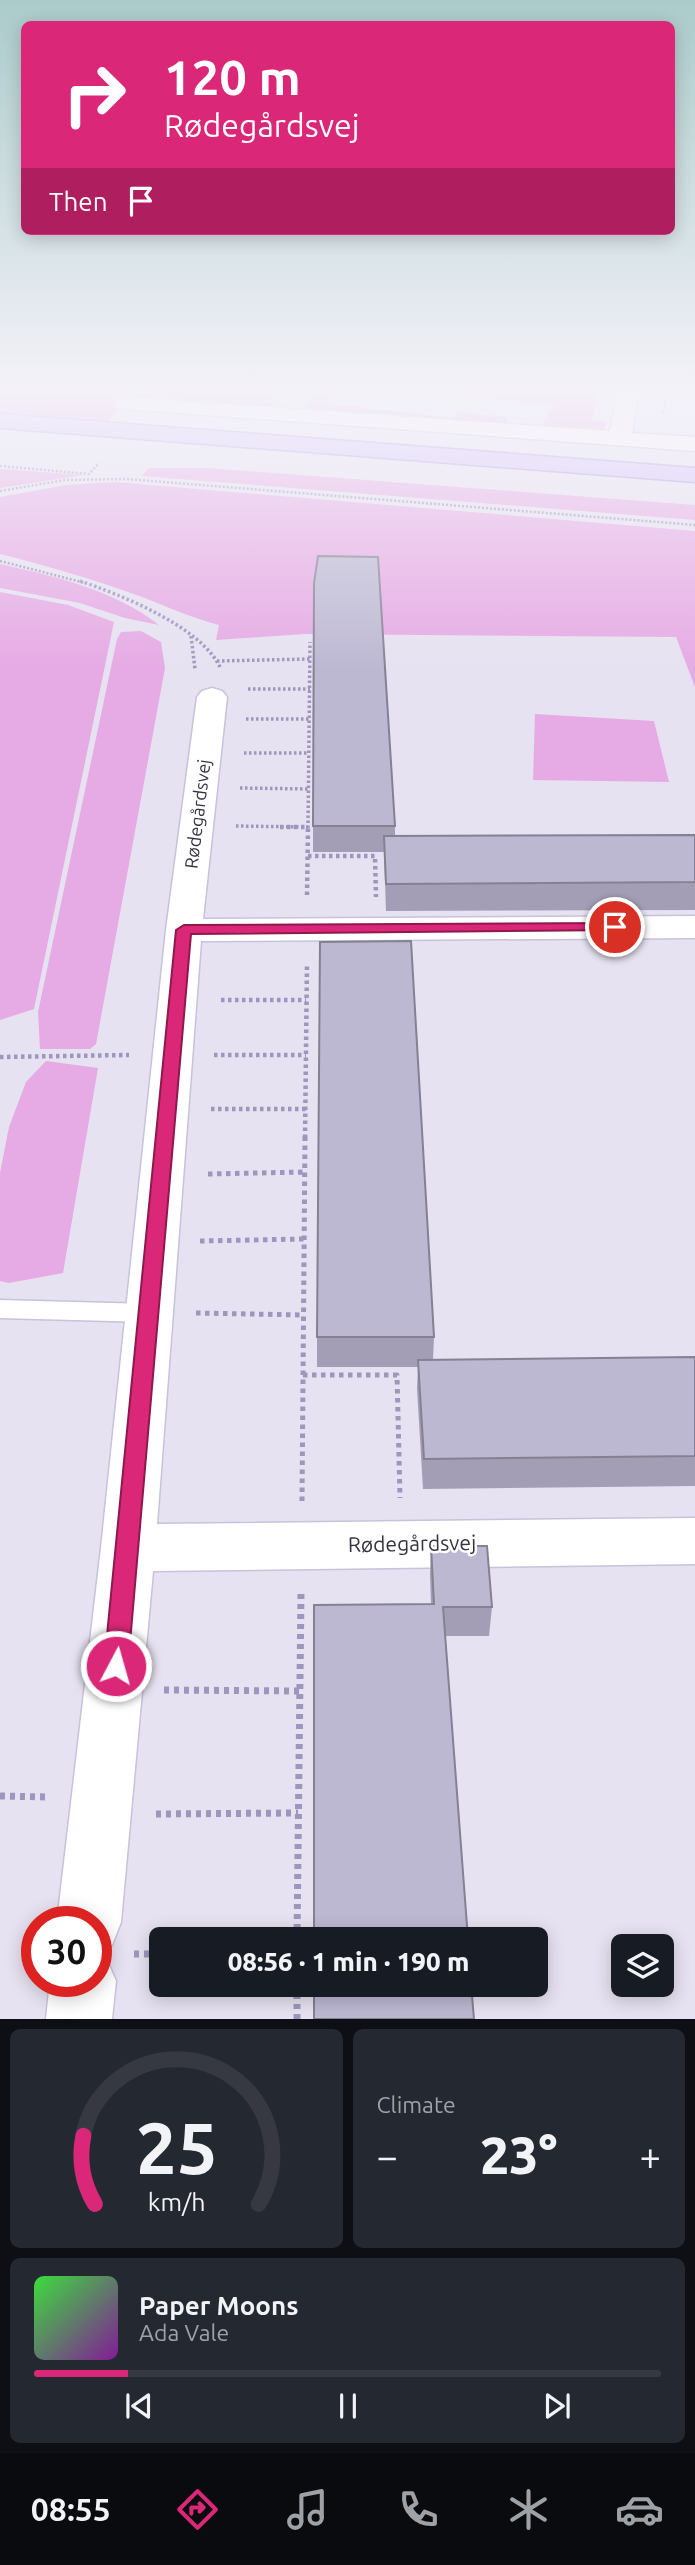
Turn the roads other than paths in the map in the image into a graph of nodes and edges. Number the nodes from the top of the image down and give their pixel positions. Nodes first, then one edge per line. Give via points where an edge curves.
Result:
1 (505, 482) edge
2 (695, 497) edge
3 (213, 733) road end
4 (695, 927) edge
5 (184, 930) junction
6 (0, 1309) edge
7 (150, 1313) junction
8 (695, 1541) edge
9 (128, 1548) junction
10 (91, 1906) edge
11 (81, 1997) edge
12 (79, 2019) edge

1 - 2 street
3 - 5 street, Rødegårdsvej
4 - 5 street
5 - 7 street, Rødegårdsvej
6 - 7 lane
7 - 9 street, Rødegårdsvej
8 - 9 street, Rødegårdsvej
9 - 10 street, Rødegårdsvej
11 - 12 street

